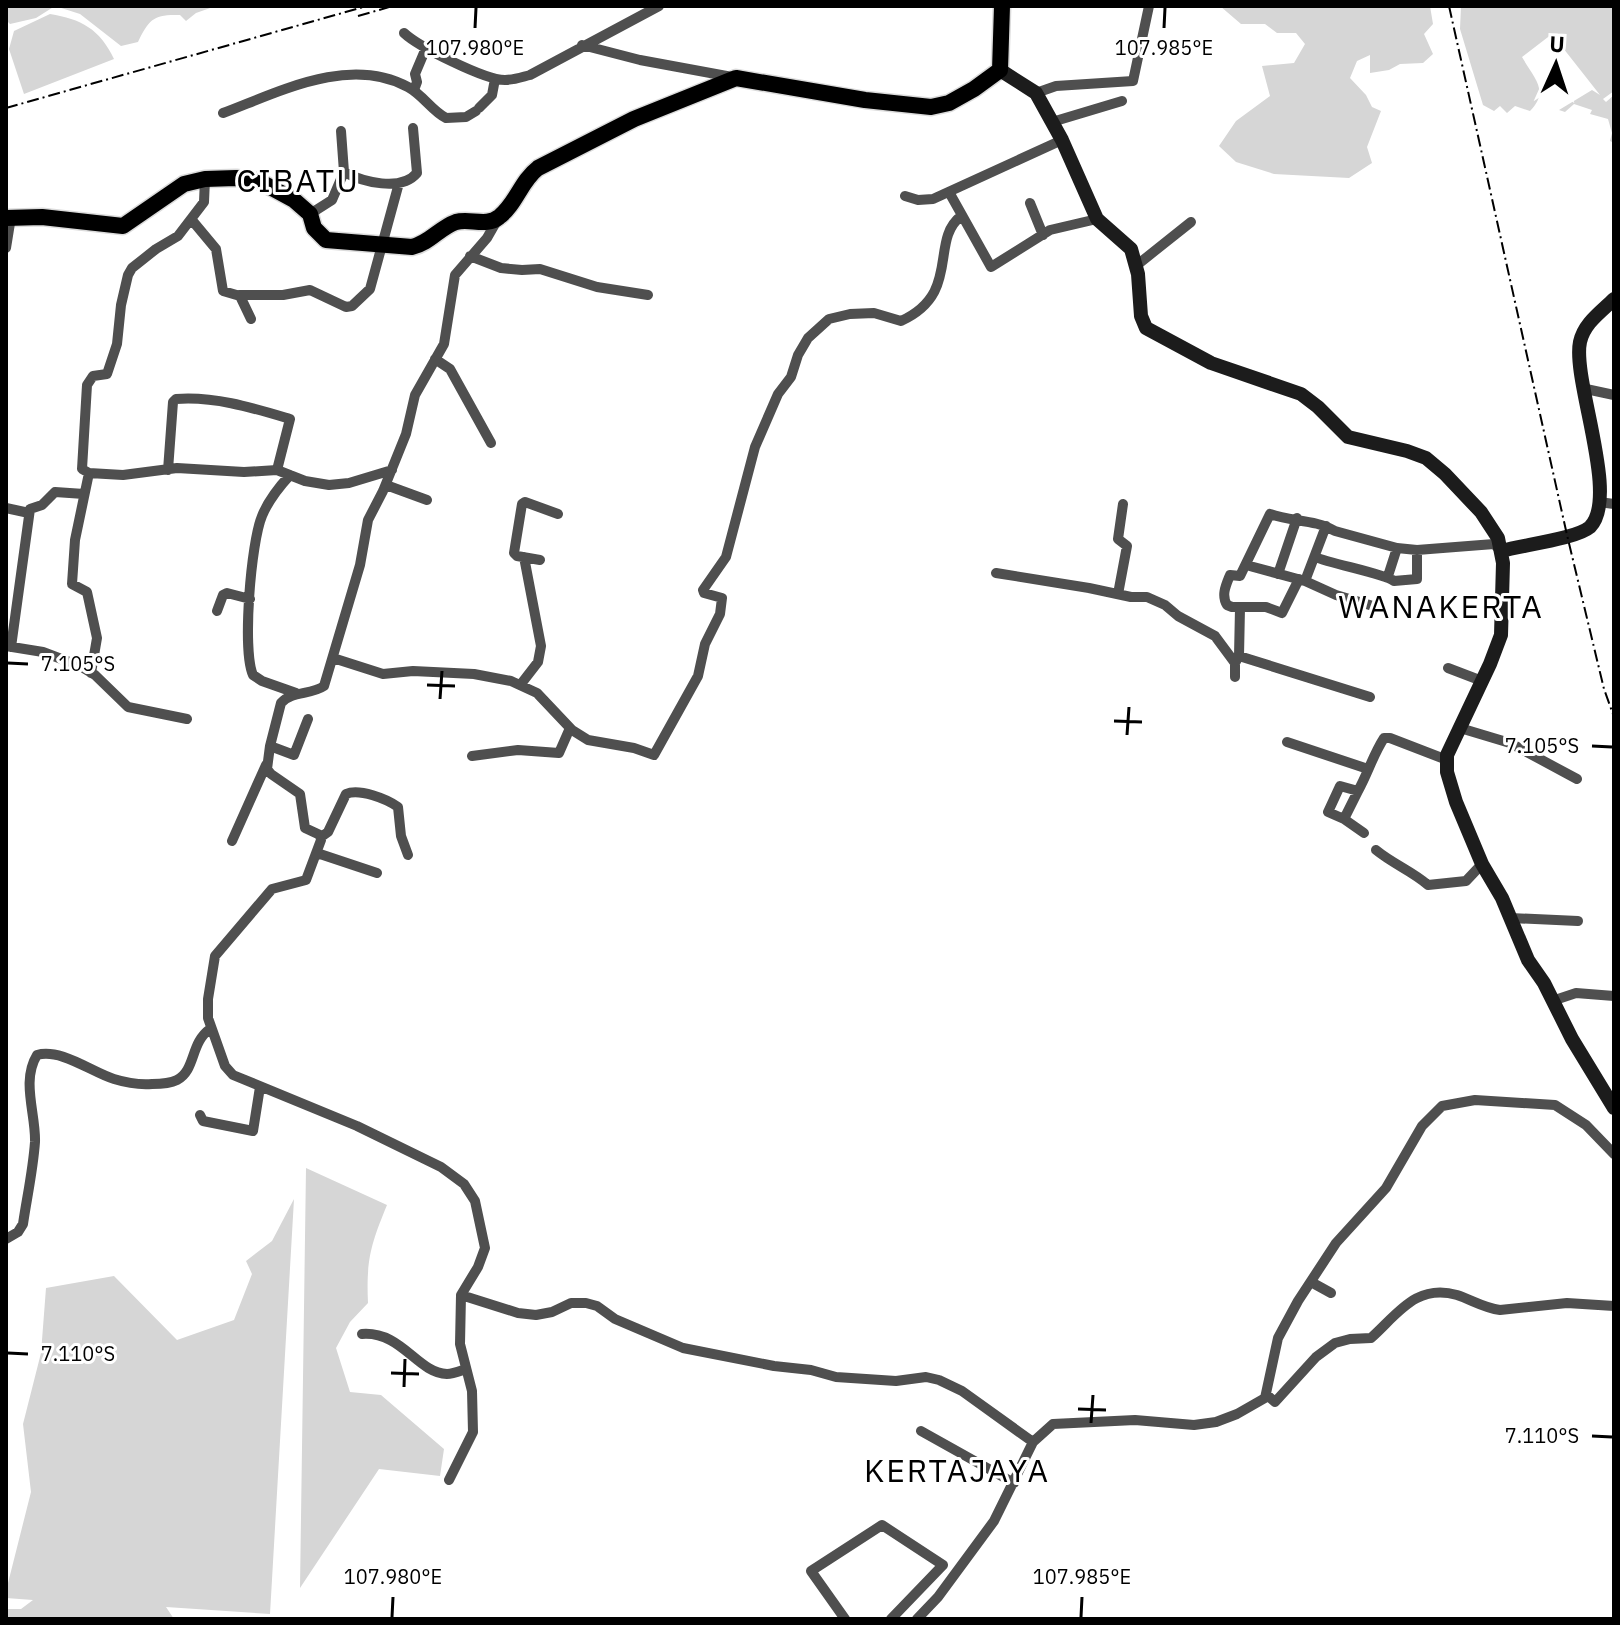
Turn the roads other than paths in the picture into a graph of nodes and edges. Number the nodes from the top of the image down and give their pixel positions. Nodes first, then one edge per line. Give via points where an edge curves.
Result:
1 (659, 6) edge
2 (1002, 6) edge
3 (1149, 6) edge
4 (404, 33) dead end
5 (582, 45) junction
6 (426, 48) junction
7 (1000, 70) junction
8 (736, 78) junction
9 (495, 79) junction
10 (414, 90) junction
11 (1036, 93) junction
12 (1122, 101) dead end
13 (223, 113) dead end
14 (1052, 122) junction
15 (413, 128) dead end
16 (341, 131) dead end
17 (1062, 140) junction
18 (344, 172) junction
19 (205, 179) junction
20 (399, 183) junction
21 (949, 192) junction
22 (905, 196) dead end
23 (1030, 203) dead end
24 (310, 214) junction
25 (961, 216) junction
26 (499, 217) junction
27 (9, 218) edge
28 (191, 219) junction
29 (1097, 219) junction
30 (1191, 222) dead end
31 (1043, 235) junction
32 (385, 244) junction
33 (6, 248) edge
34 (470, 256) junction
35 (1137, 265) junction
36 (239, 295) junction
37 (648, 295) dead end
38 (1614, 299) edge
39 (251, 319) dead end
40 (435, 359) junction
41 (1586, 389) junction
42 (1614, 395) edge
43 (491, 443) dead end
44 (168, 470) junction
45 (277, 470) junction
46 (392, 470) junction
47 (89, 473) junction
48 (290, 475) junction
49 (386, 485) junction
50 (84, 494) junction
51 (427, 500) dead end
52 (1607, 503) edge
53 (1123, 504) dead end
54 (6, 508) edge
55 (29, 513) junction
56 (558, 514) dead end
57 (1297, 518) junction
58 (1326, 526) junction
59 (1397, 548) junction
60 (1417, 550) junction
61 (1502, 551) junction
62 (524, 557) junction
63 (1315, 557) junction
64 (540, 560) dead end
65 (1246, 565) junction
66 (996, 573) dead end
67 (1278, 574) junction
68 (1388, 576) junction
69 (1302, 580) junction
70 (1118, 594) junction
71 (250, 599) junction
72 (1373, 606) dead end
73 (1240, 608) junction
74 (217, 611) dead end
75 (9, 646) edge
76 (333, 658) junction
77 (1237, 660) junction
78 (1448, 668) dead end
79 (91, 673) junction
80 (1235, 677) dead end
81 (1482, 681) junction
82 (521, 684) junction
83 (298, 694) junction
84 (1370, 697) dead end
85 (187, 719) dead end
86 (308, 719) dead end
87 (570, 728) junction
88 (1460, 728) junction
89 (1287, 742) dead end
90 (270, 746) junction
91 (472, 756) dead end
92 (1447, 760) junction
93 (266, 765) junction
94 (1368, 769) junction
95 (1577, 779) dead end
96 (1358, 791) junction
97 (1344, 819) junction
98 (1364, 833) dead end
99 (321, 837) junction
100 (232, 841) dead end
101 (1376, 850) dead end
102 (317, 853) junction
103 (408, 855) dead end
104 (1482, 864) junction
105 (377, 873) dead end
106 (1510, 918) junction
107 (1578, 921) dead end
108 (1614, 996) edge
109 (1552, 1001) junction
110 (210, 1029) junction
111 (260, 1087) junction
112 (1614, 1108) edge
113 (200, 1115) dead end
114 (1614, 1154) edge
115 (6, 1239) edge
116 (1311, 1282) junction
117 (1331, 1293) dead end
118 (461, 1295) junction
119 (1614, 1306) edge
120 (362, 1334) dead end
121 (466, 1369) junction
122 (1270, 1398) junction
123 (921, 1431) dead end
124 (1033, 1442) junction
125 (449, 1480) dead end
126 (1014, 1483) junction
127 (811, 1571) junction
128 (839, 1619) edge
129 (845, 1619) edge
130 (891, 1619) edge
131 (917, 1619) edge

1 - 5 street
2 - 7 main road
3 - 11 street via 1133,81 1056,86
4 - 6 street
5 - 8 street
5 - 9 street via 530,75
6 - 9 street
6 - 10 street
7 - 8 main road via 949,103 931,107
7 - 11 main road
8 - 26 main road via 634,119 538,168
9 - 10 street via 492,95 460,119 446,118
10 - 13 street via 381,77 323,77
11 - 14 main road
12 - 14 street
14 - 17 main road
15 - 20 street via 417,173
16 - 18 street
17 - 21 street
17 - 29 main road
18 - 20 street
18 - 24 street via 332,200
19 - 24 main road via 259,181
19 - 27 main road via 184,184 123,226
19 - 28 street via 204,202
20 - 32 street
21 - 22 street via 925,200
21 - 25 street
23 - 31 street
24 - 32 main road via 316,232 326,240
25 - 31 street via 991,267
25 - 87 street via 950,226 940,280 923,306 901,321 867,313 829,319 814,330 798,355 755,447 726,557 703,590 722,598 719,619 705,644 698,676 654,755 593,742
26 - 32 main road via 458,221 423,245
26 - 34 street
27 - 33 street
28 - 36 street via 216,249 223,291
28 - 47 street via 174,240 128,275 112,360 106,376 90,379 84,398 80,465
29 - 31 street
29 - 35 main road via 1127,242
30 - 35 street
32 - 36 street via 370,289 350,307 310,290
34 - 37 street via 501,268 540,269 597,287
34 - 40 street via 455,275 444,344
35 - 61 main road via 1146,328 1221,367 1301,394 1348,437 1426,458 1481,512
36 - 39 street
38 - 41 main road via 1583,333 1579,349
40 - 43 street via 450,369
40 - 46 street via 415,395
41 - 42 street
41 - 52 main road
44 - 45 street
44 - 45 street via 173,402 189,398 290,419
44 - 47 street via 143,475
45 - 48 street
46 - 48 street via 339,485
46 - 49 street
47 - 50 street
48 - 71 street via 261,517
49 - 51 street
49 - 76 street via 368,520
50 - 55 street via 55,492
50 - 79 street via 72,584 86,590 97,638
52 - 61 main road via 1584,530
53 - 70 street via 1118,541 1127,546
54 - 55 street
55 - 75 street
56 - 62 street via 523,503 514,553
57 - 58 street
57 - 65 street via 1270,514
57 - 67 street
58 - 59 street
58 - 63 street
59 - 60 street
59 - 68 street
60 - 61 street via 1494,544
60 - 68 street via 1417,579 1394,581
61 - 81 main road via 1501,635
62 - 64 street
62 - 82 street via 541,646 538,662
63 - 68 street
63 - 69 street
65 - 67 street
65 - 73 street via 1240,576 1230,575 1224,590 1227,605
66 - 70 street
67 - 69 street
69 - 72 street
69 - 73 street via 1282,613 1266,607
70 - 77 street via 1165,605 1215,636
71 - 74 street via 227,593
71 - 83 street via 251,671
73 - 77 street
75 - 79 street via 58,656
76 - 82 street via 383,674 474,674
76 - 83 street via 323,687
77 - 80 street
77 - 84 street
78 - 81 street
79 - 85 street via 128,707
81 - 88 main road
82 - 87 street via 544,699
83 - 90 street via 281,703
86 - 90 street via 294,755
87 - 91 street via 558,754 518,750
88 - 92 main road
88 - 95 street via 1510,743
89 - 94 street
90 - 93 street
92 - 94 street via 1384,738
92 - 104 main road via 1456,802
93 - 99 street via 300,794 305,828
93 - 100 street
94 - 96 street
96 - 97 street
96 - 97 street via 1340,786 1328,812
97 - 98 street
99 - 102 street
99 - 103 street via 346,794 356,791 398,807
101 - 104 street via 1428,885 1466,881
102 - 105 street
102 - 110 street via 306,880 272,889 219,949 208,999
104 - 106 main road
106 - 107 street
106 - 109 main road
108 - 109 street via 1576,993
109 - 112 main road
110 - 111 street via 228,1070
110 - 115 street via 198,1041 188,1069 167,1083 137,1085 77,1062 37,1055 29,1086 34,1146 23,1224
111 - 113 street via 253,1131 203,1121
111 - 118 street via 357,1126 464,1184 475,1201 485,1248
114 - 116 street via 1586,1125 1555,1105 1475,1100 1442,1106 1422,1126 1386,1188 1336,1243
116 - 117 street
116 - 122 street via 1278,1338
118 - 121 street via 459,1325
118 - 124 street via 536,1315 586,1303 683,1348 774,1366 836,1377 939,1380
119 - 122 street via 1567,1303 1500,1310 1455,1294 1427,1294 1402,1306 1371,1338 1335,1343 1275,1402
120 - 121 street via 388,1338 440,1372
121 - 125 street via 473,1432
122 - 124 street via 1216,1422 1194,1425 1059,1422
123 - 126 street
124 - 126 street
126 - 131 street via 994,1521
127 - 128 street
127 - 129 street
127 - 130 street via 882,1525 943,1565

